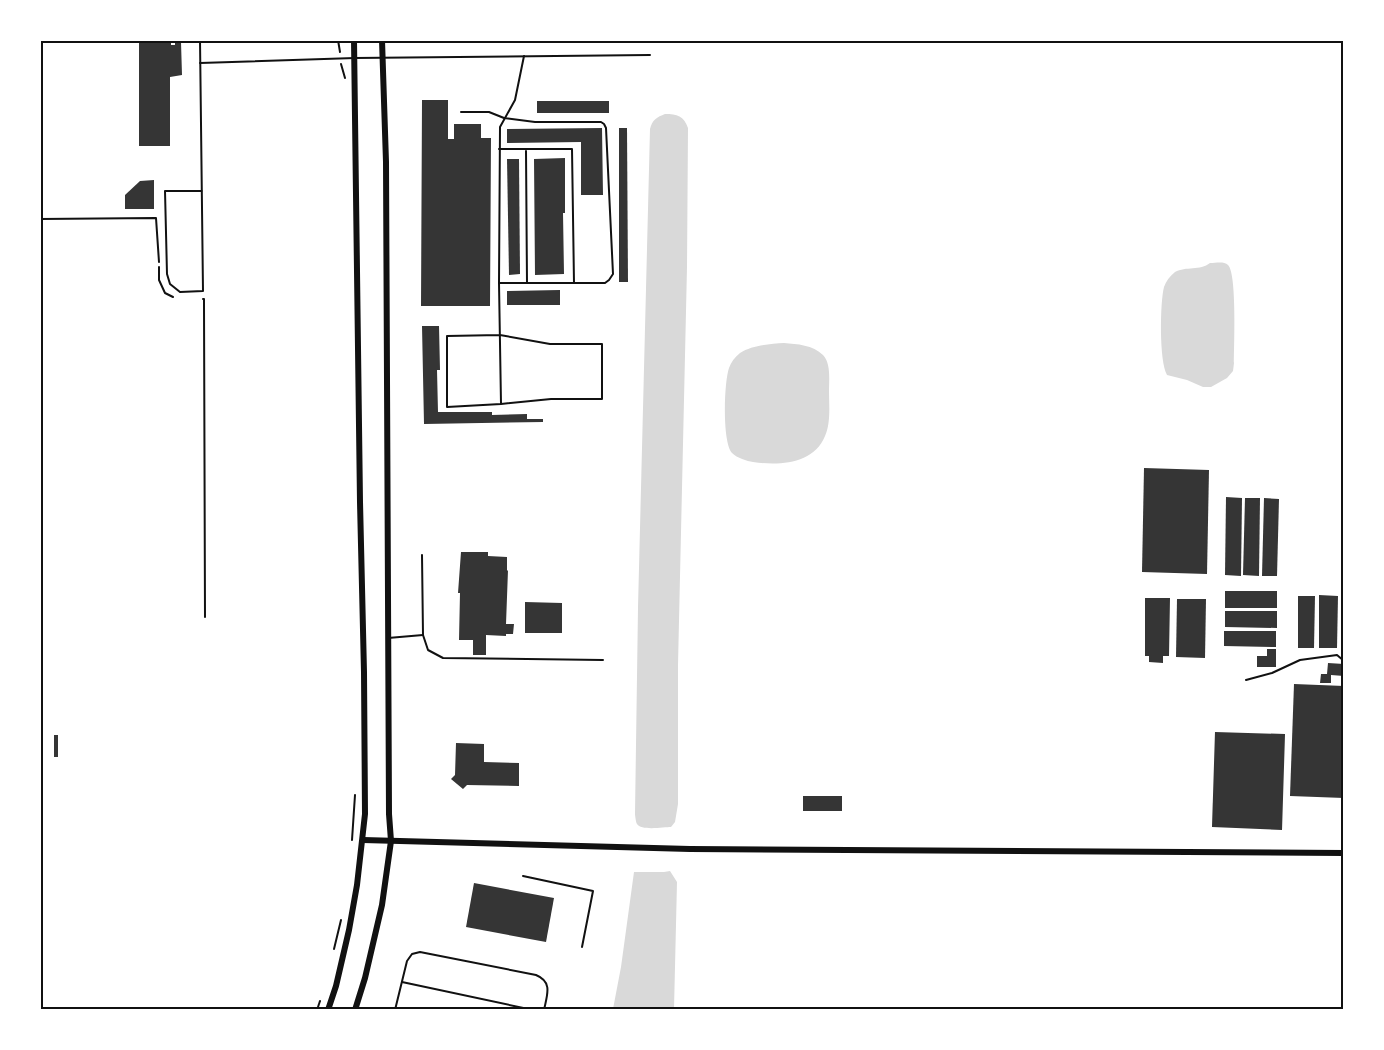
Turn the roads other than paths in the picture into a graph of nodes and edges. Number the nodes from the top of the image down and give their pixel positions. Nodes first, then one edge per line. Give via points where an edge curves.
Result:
1 (200, 40) edge
2 (354, 40) edge
3 (382, 40) edge
4 (650, 55) dead end
5 (524, 56) junction
6 (355, 58) junction
7 (382, 58) junction
8 (200, 63) junction
9 (461, 112) dead end
10 (504, 118) junction
11 (499, 149) junction
12 (526, 149) junction
13 (202, 191) junction
14 (499, 283) junction
15 (527, 283) junction
16 (574, 283) junction
17 (500, 335) junction
18 (501, 404) junction
19 (422, 555) dead end
20 (423, 635) junction
21 (388, 638) junction
22 (603, 660) dead end
23 (1344, 661) edge
24 (1246, 680) dead end
25 (363, 840) junction
26 (391, 841) junction
27 (1344, 853) edge
28 (523, 876) dead end
29 (582, 947) dead end
30 (402, 982) junction
31 (328, 1010) edge
32 (355, 1010) edge
33 (395, 1010) edge
34 (533, 1010) edge
35 (544, 1010) edge

1 - 8 lane
2 - 6 street
3 - 7 street
4 - 5 lane
5 - 7 lane
5 - 10 lane via 515,100
6 - 7 lane
6 - 8 lane
6 - 25 street
7 - 21 street
8 - 13 lane
9 - 10 lane via 489,112
10 - 11 lane
10 - 16 lane via 601,122 606,128 613,274 605,283
11 - 12 lane
11 - 14 lane
12 - 15 lane
12 - 16 lane via 572,149
13 - 13 lane via 203,291 180,292 170,284 167,274 165,191
14 - 15 lane
14 - 17 lane
15 - 16 lane
17 - 18 lane
17 - 18 lane via 447,336 447,407
17 - 18 lane via 550,345 602,344 602,399
19 - 20 lane
20 - 21 lane
20 - 22 lane via 428,650 442,657
21 - 26 street
23 - 24 lane via 1337,655 1300,660
25 - 26 street
25 - 31 street via 349,930
26 - 27 street via 690,849
26 - 32 street via 382,905
28 - 29 lane via 593,891
30 - 33 lane
30 - 34 lane
30 - 35 lane via 412,954 428,953 543,978 548,991

